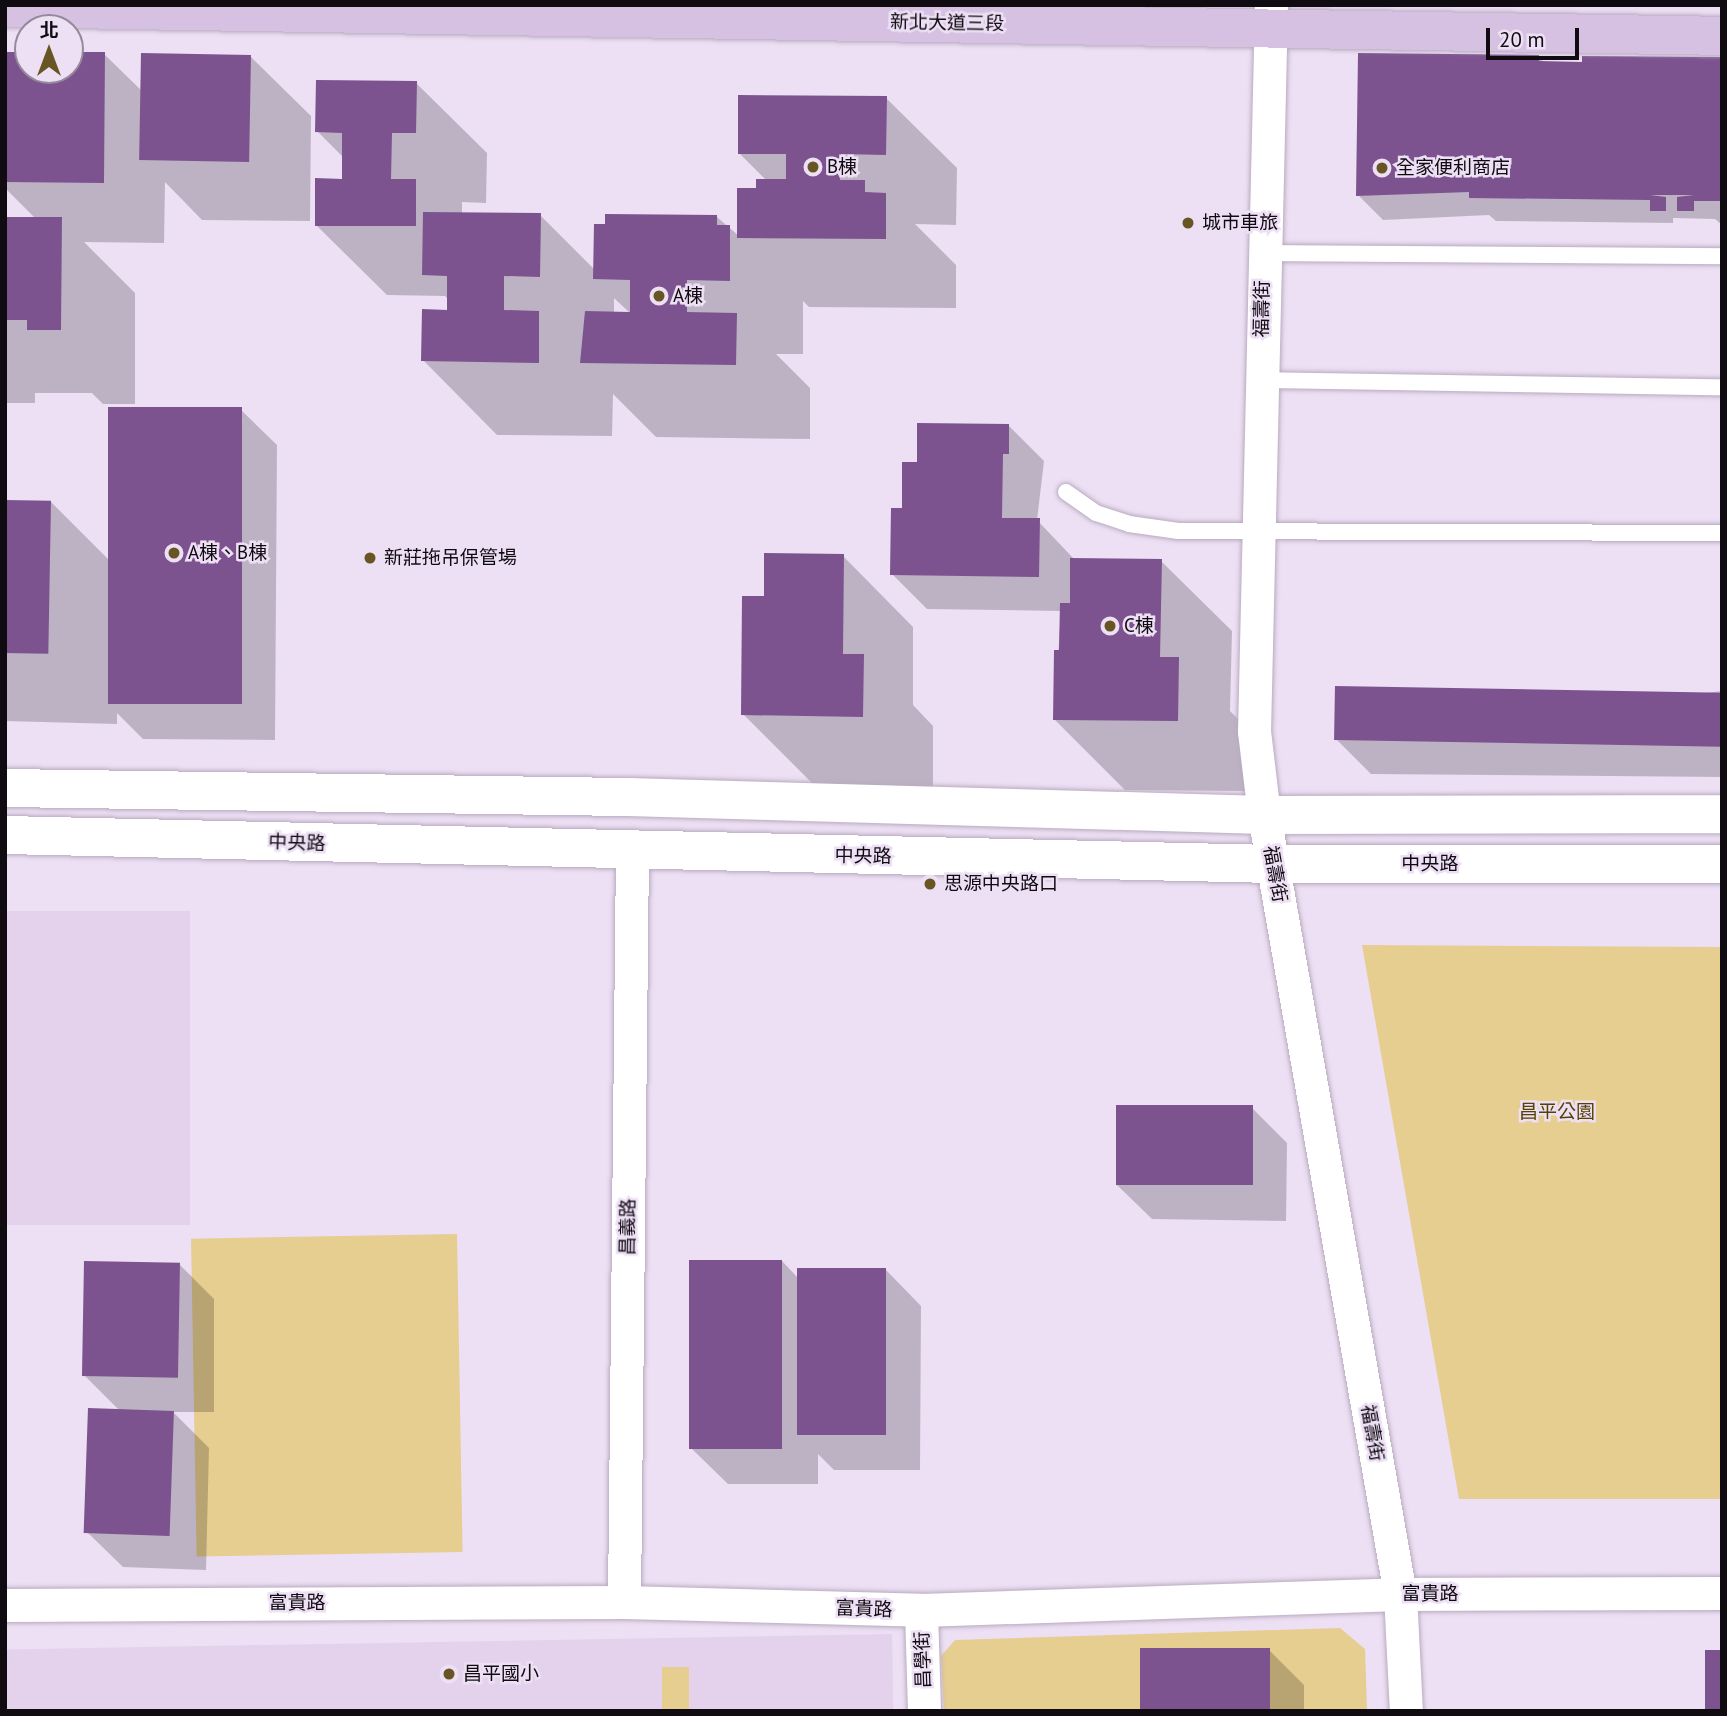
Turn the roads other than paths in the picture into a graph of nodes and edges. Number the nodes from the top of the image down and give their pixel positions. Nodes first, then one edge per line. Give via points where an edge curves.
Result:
1 (5, 8) edge
2 (1271, 17) edge
3 (1722, 36) edge
4 (1263, 253) junction
5 (1722, 256) edge
6 (1260, 380) junction
7 (1722, 387) edge
8 (1066, 492) dead end
9 (1257, 529) junction
10 (1722, 533) edge
11 (5, 788) edge
12 (1264, 814) junction
13 (1722, 814) edge
14 (5, 835) edge
15 (632, 852) junction
16 (1273, 864) junction
17 (1722, 864) edge
18 (1722, 1593) edge
19 (1400, 1594) junction
20 (624, 1602) junction
21 (5, 1605) edge
22 (921, 1610) junction
23 (924, 1711) edge
24 (1406, 1711) edge

1 - 2 main road, 新北大道三段
2 - 3 main road, 新北大道三段
2 - 4 street, 福壽街
4 - 5 lane
4 - 6 street, 福壽街
6 - 7 lane
6 - 9 street, 福壽街
8 - 9 lane via 1096,513 1129,524 1179,531
9 - 10 lane
9 - 12 street, 福壽街 via 1254,731
11 - 12 street via 628,797
12 - 13 street
12 - 16 street, 福壽街
14 - 15 street, 中央路
15 - 16 street, 中央路
15 - 20 street, 昌義路
16 - 17 street, 中央路
16 - 19 street, 福壽街
18 - 19 street, 富貴路
19 - 22 street, 富貴路
19 - 24 street, 福壽街
20 - 21 street, 富貴路
20 - 22 street, 富貴路
22 - 23 street, 昌學街

